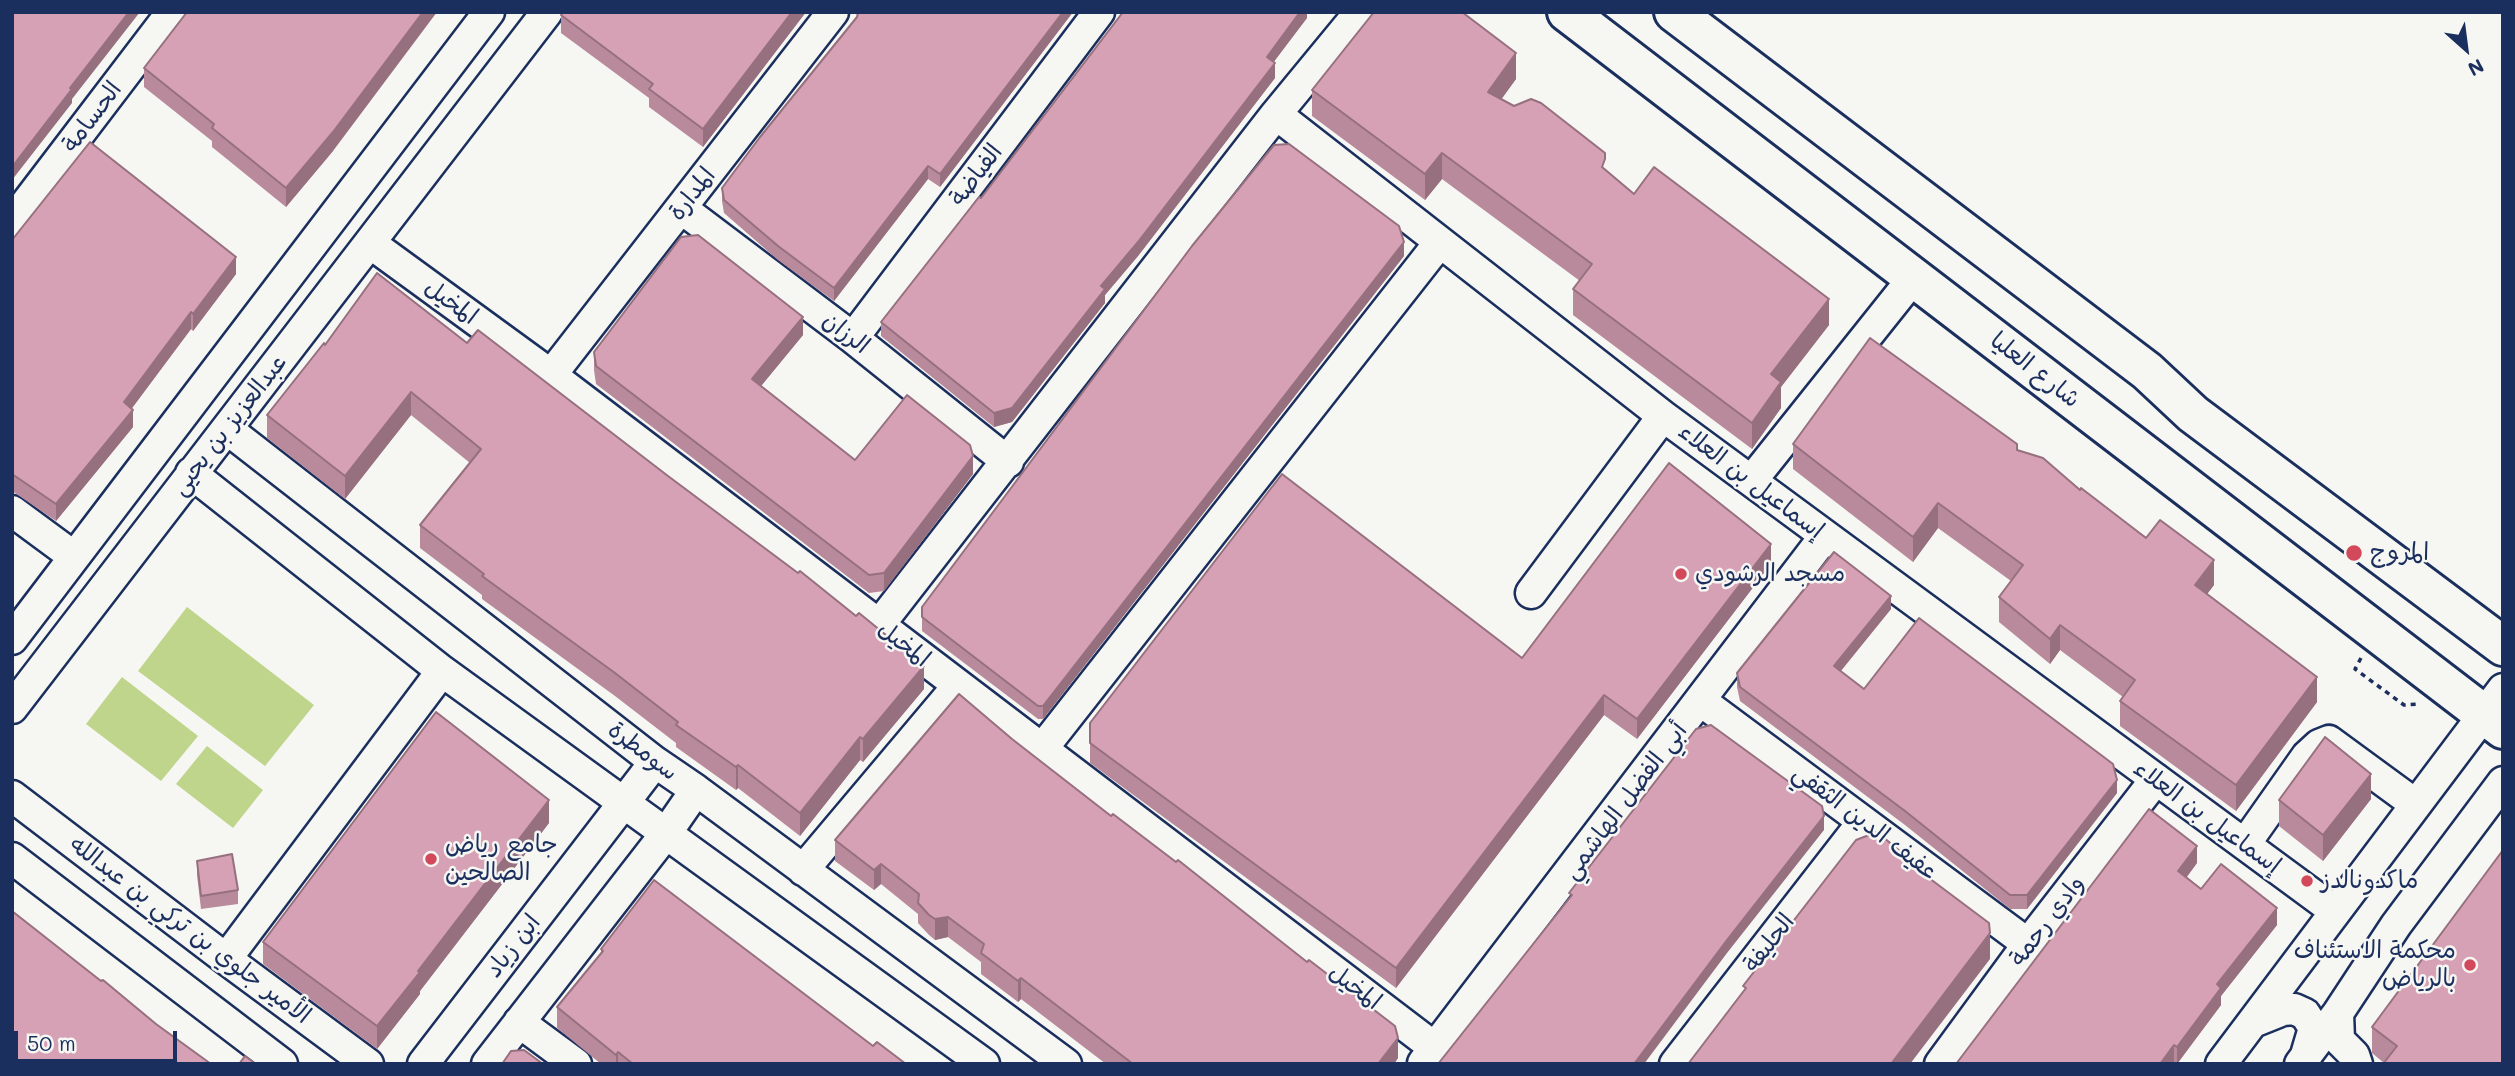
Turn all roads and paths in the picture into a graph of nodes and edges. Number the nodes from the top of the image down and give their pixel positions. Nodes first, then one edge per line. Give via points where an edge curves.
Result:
1 (172, 12) edge
2 (489, 12) edge
3 (547, 12) edge
4 (833, 12) edge
5 (1099, 12) edge
6 (1360, 12) edge
7 (1567, 12) edge
8 (1674, 12) edge
9 (411, 114) junction
10 (1276, 114) junction
11 (446, 142) junction
12 (681, 208) junction
13 (12, 222) edge
14 (1440, 242) junction
15 (370, 243) junction
16 (1914, 277) junction
17 (853, 338) junction
18 (551, 375) junction
19 (1663, 416) junction
20 (227, 429) junction
21 (1007, 462) junction
22 (191, 473) junction
23 (1752, 480) junction
24 (12, 511) edge
25 (1825, 536) junction
26 (73, 556) junction
27 (1531, 593) dead end
28 (879, 625) junction
29 (12, 639) edge
30 (2503, 646) edge
31 (2362, 658) dead end
32 (442, 671) junction
33 (958, 687) junction
34 (1701, 701) junction
35 (2429, 703) dead end
36 (12, 708) edge
37 (2491, 724) edge
38 (1042, 749) junction
39 (656, 762) junction
40 (2156, 779) junction
41 (2503, 782) edge
42 (696, 790) junction
43 (12, 796) edge
44 (624, 802) junction
45 (2415, 804) junction
46 (1863, 822) junction
47 (667, 832) junction
48 (2245, 844) junction
49 (12, 858) edge
50 (803, 870) junction
51 (2335, 911) junction
52 (2028, 944) junction
53 (226, 959) junction
54 (2338, 1013) junction
55 (519, 1022) junction
56 (2253, 1022) junction
57 (1429, 1056) edge
58 (2303, 1060) edge
59 (282, 1064) edge
60 (368, 1064) edge
61 (422, 1064) edge
62 (487, 1064) edge
63 (576, 1064) edge
64 (984, 1064) edge
65 (1066, 1064) edge
66 (1675, 1064) edge
67 (1940, 1064) edge
68 (2221, 1064) edge
69 (2357, 1064) edge

1 - 13 street, الحسامة
2 - 9 street, عبدالعزيز بن يحيى
3 - 11 street, عبدالعزيز بن يحيى
4 - 12 street, المدارة
5 - 17 street, الفياضة
6 - 10 street
7 - 16 main road, شارع العليا
8 - 30 main road via 2147,371 2193,414
9 - 11 street
9 - 26 street, عبدالعزيز بن يحيى
10 - 14 street, إسماعيل بن العلاء
10 - 21 street
11 - 15 street, عبدالعزيز بن يحيى
12 - 17 street, الرزان
12 - 18 street, المدارة
14 - 19 street, إسماعيل بن العلاء
14 - 38 street
15 - 18 street, المخيل
15 - 20 street, عبدالعزيز بن يحيى
16 - 23 street
16 - 37 main road, شارع العليا
17 - 21 street, الرزان
18 - 28 street, المخيل
19 - 23 street, إسماعيل بن العلاء
19 - 27 street
20 - 22 street, عبدالعزيز بن يحيى
20 - 39 street, سومطرة
21 - 28 street
22 - 32 street, سومطرة
22 - 36 street, عبدالعزيز بن يحيى
23 - 25 street, إسماعيل بن العلاء
24 - 26 street
25 - 34 street, أبي الفضل الهاشمي
25 - 40 street, إسماعيل بن العلاء
26 - 29 street, عبدالعزيز بن يحيى
28 - 33 street, المخيل
31 - 35 path via 2355,669 2404,705
32 - 44 street, سومطرة
32 - 53 street
33 - 38 street, المخيل
33 - 50 street
34 - 46 street, عفيف الدين الثقفي
34 - 57 street, أبي الفضل الهاشمي
37 - 45 street
38 - 57 street, المخيل
39 - 42 street, سومطرة
39 - 44 street, ابن زياد
40 - 48 street, إسماعيل بن العلاء
40 - 52 street, وادي رحمة
41 - 54 street via 2396,925
42 - 47 street
42 - 50 street, سومطرة
43 - 53 street, الأمير جلوي بن تركي بن عبدالله
44 - 47 street, سومطرة
44 - 61 street, ابن زياد
45 - 48 street via 2329,741 2307,756
45 - 51 street
46 - 52 street, عفيف الدين الثقفي
46 - 66 street, الحليفة
47 - 55 street
47 - 64 street, سومطرة
48 - 51 street, إسماعيل بن العلاء
49 - 59 street, الأمير جلوي بن تركي بن عبدالله
50 - 65 street, سومطرة
51 - 56 street
52 - 67 street, وادي رحمة
53 - 60 street, الأمير جلوي بن تركي بن عبدالله
54 - 58 street
54 - 69 street via 2339,1040
55 - 62 street
55 - 63 street
56 - 58 street via 2283,1010 2305,1014 2314,1028
56 - 68 street

